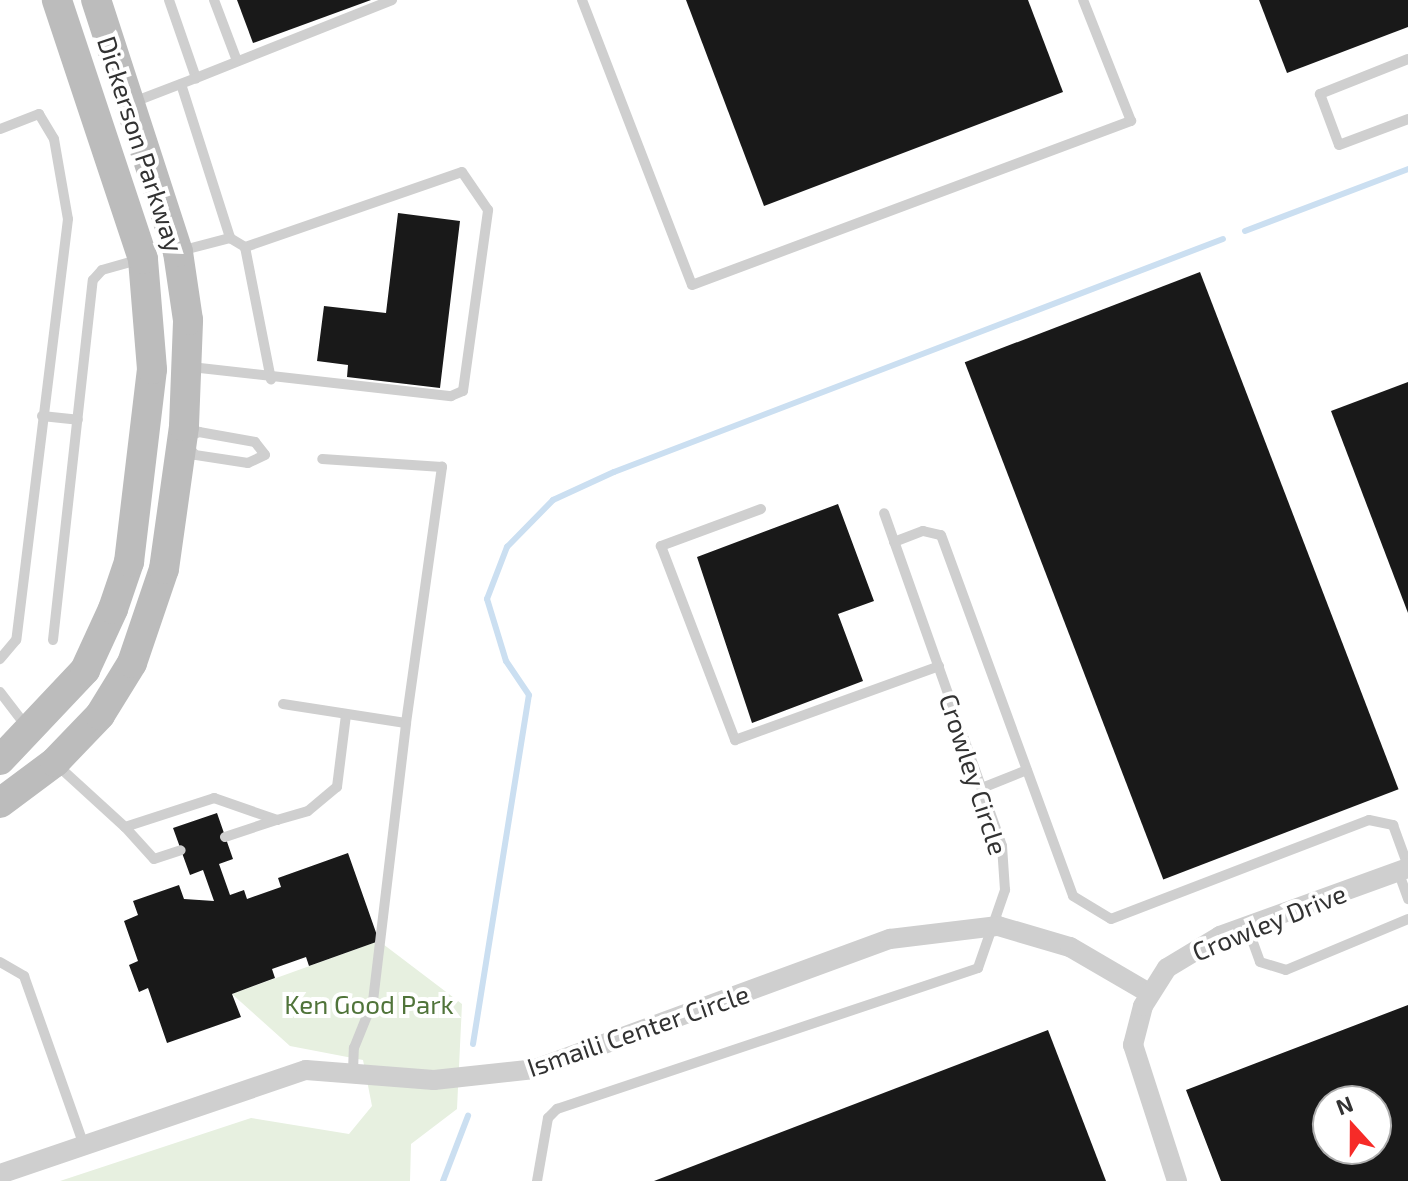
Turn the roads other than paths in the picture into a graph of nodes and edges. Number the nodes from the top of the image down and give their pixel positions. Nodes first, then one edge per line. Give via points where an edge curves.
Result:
1 (57, 0) edge
2 (96, 0) edge
3 (169, 0) edge
4 (214, 0) edge
5 (392, 0) edge
6 (582, 0) edge
7 (1083, 0) edge
8 (1408, 59) edge
9 (237, 61) junction
10 (196, 78) junction
11 (181, 84) junction
12 (130, 104) junction
13 (1408, 119) edge
14 (0, 129) edge
15 (230, 238) junction
16 (245, 247) junction
17 (178, 252) junction
18 (143, 259) junction
19 (189, 367) junction
20 (152, 369) junction
21 (271, 379) junction
22 (42, 416) junction
23 (78, 420) junction
24 (183, 440) junction
25 (144, 443) junction
26 (322, 459) dead end
27 (761, 509) dead end
28 (884, 513) dead end
29 (894, 542) junction
30 (53, 640) dead end
31 (0, 659) edge
32 (939, 666) junction
33 (0, 692) edge
34 (283, 704) dead end
35 (346, 715) junction
36 (406, 723) junction
37 (31, 733) junction
38 (0, 760) edge
39 (55, 762) junction
40 (1027, 770) junction
41 (982, 788) junction
42 (0, 803) edge
43 (277, 820) junction
44 (125, 827) junction
45 (225, 837) dead end
46 (181, 850) dead end
47 (1405, 868) edge
48 (1408, 899) edge
49 (1408, 919) edge
50 (998, 926) junction
51 (1247, 926) junction
52 (0, 962) edge
53 (1149, 993) junction
54 (353, 1072) junction
55 (84, 1145) junction
56 (0, 1174) edge
57 (537, 1181) edge
58 (1177, 1181) edge

1 - 18 street, Dickerson Parkway
2 - 12 street, Dickerson Parkway
3 - 10 lane
4 - 9 lane
5 - 9 lane
6 - 7 lane via 692,285 1131,121
8 - 13 lane via 1320,94 1339,145
9 - 10 lane
10 - 11 lane
11 - 12 lane
11 - 15 lane
12 - 17 street, Dickerson Parkway
14 - 22 lane via 39,114 54,139 68,219
15 - 16 lane
15 - 17 lane
16 - 21 lane
16 - 21 lane via 462,172 488,210 463,391 451,396
17 - 18 street
17 - 19 street, Dickerson Parkway
18 - 20 street, Dickerson Parkway
18 - 23 lane via 102,270 93,280
19 - 20 street
19 - 21 lane
19 - 24 street, Dickerson Parkway
20 - 25 street, Dickerson Parkway
22 - 23 lane
22 - 31 lane via 16,640
23 - 30 lane
24 - 24 lane via 195,455 248,463 265,455 255,442 199,432
24 - 25 street
24 - 39 street, Dickerson Parkway via 150,619 100,715
25 - 37 street, Dickerson Parkway via 129,562 113,609 85,670
26 - 36 lane via 442,467
27 - 32 lane via 661,546 735,740
28 - 29 lane, Crowley Circle
29 - 32 lane, Crowley Circle
29 - 40 lane via 923,531 941,535
32 - 41 lane, Crowley Circle
33 - 37 lane
34 - 35 lane
35 - 36 lane
35 - 43 lane via 337,787 308,811
36 - 54 lane via 373,1001
37 - 38 street, Dickerson Parkway
37 - 39 street
39 - 42 street, Dickerson Parkway
39 - 44 lane
40 - 41 lane
40 - 47 lane via 1073,896 1111,919 1369,820 1393,825
41 - 50 lane, Crowley Circle via 1002,846
43 - 44 lane via 214,798
43 - 45 lane
44 - 46 lane via 154,859
47 - 48 lane
47 - 51 street, Crowley Drive
49 - 51 lane via 1286,970 1260,962
50 - 53 street via 1070,947
50 - 54 street, Ismaili Center Circle via 890,939 536,1069 434,1080
50 - 57 lane via 978,968 557,1109 548,1118
51 - 53 street, Crowley Drive via 1189,950
52 - 55 lane via 24,976
53 - 58 street, Crowley Drive via 1133,1045
54 - 55 street, Ismaili Center Circle via 286,1075
55 - 56 street, Ismaili Center Circle

